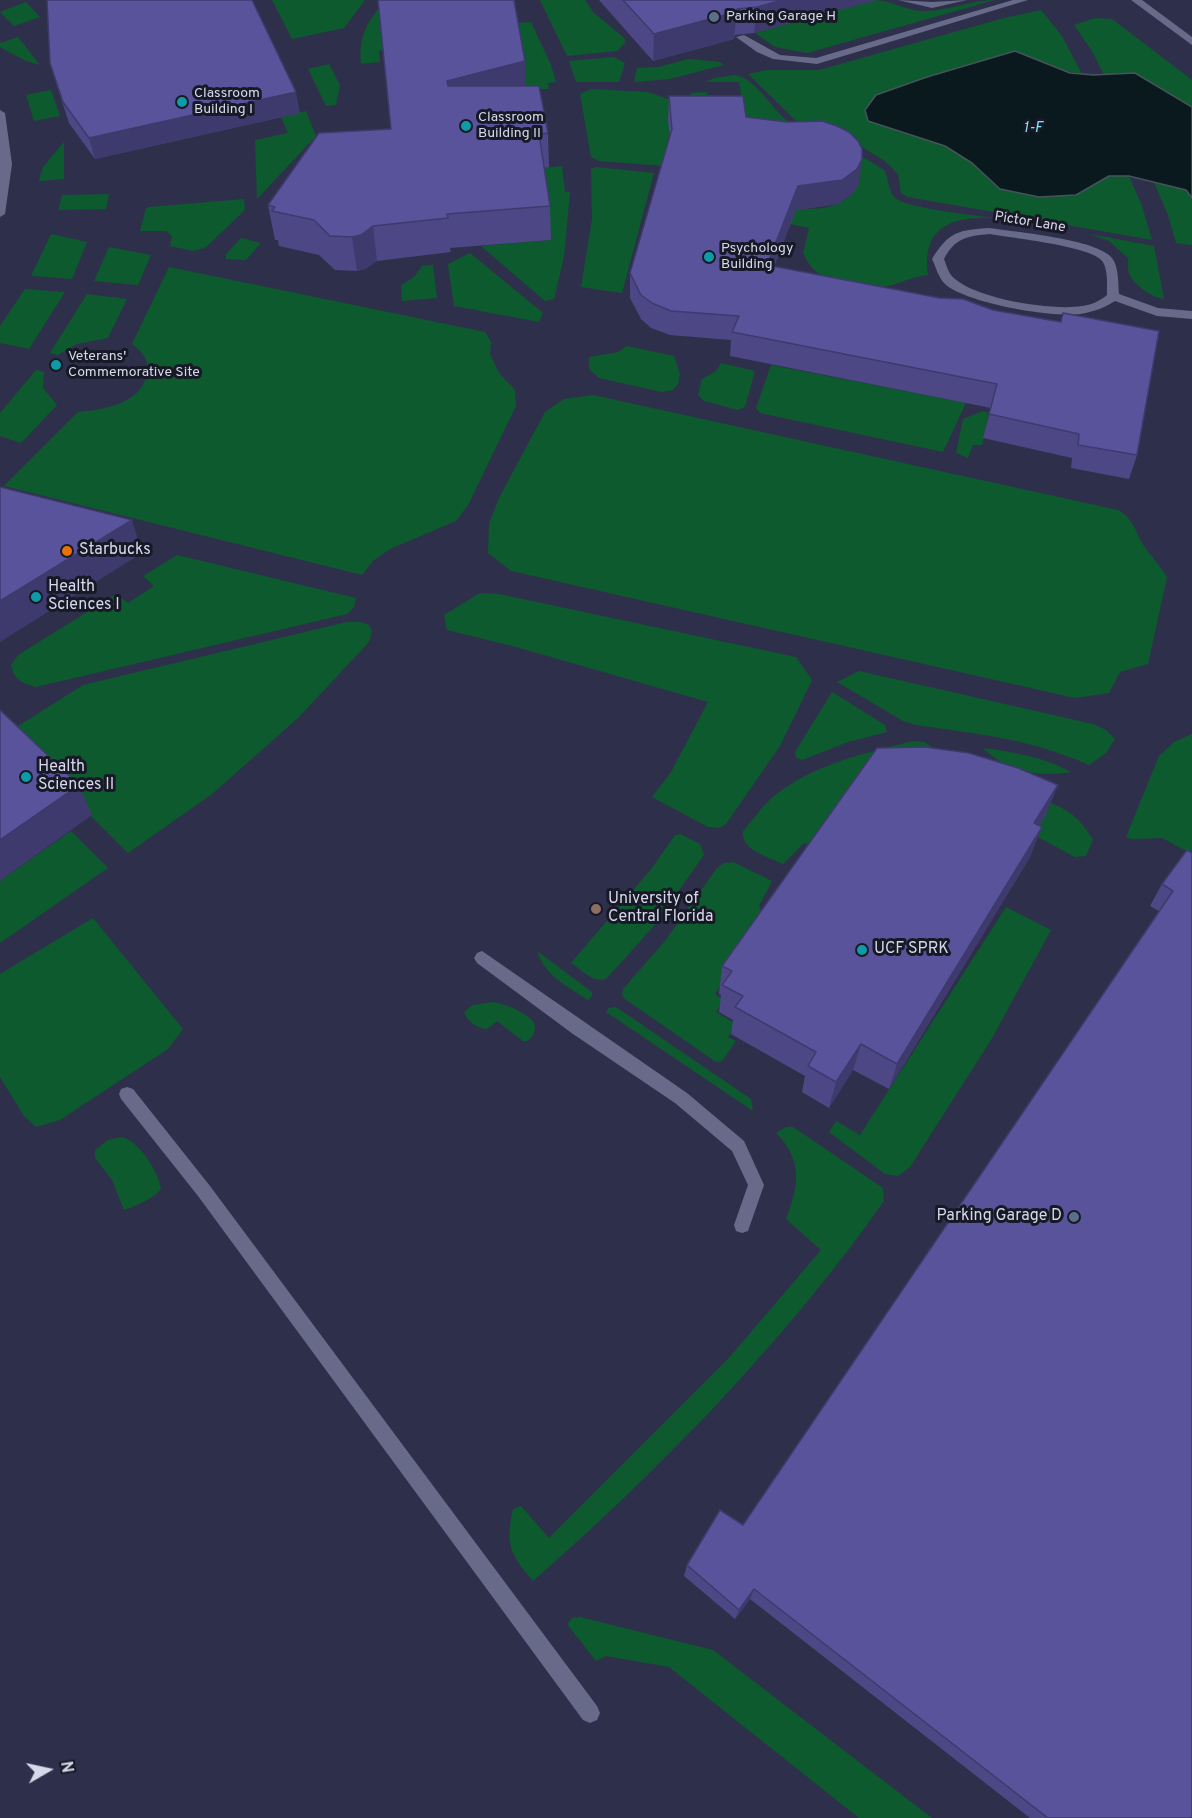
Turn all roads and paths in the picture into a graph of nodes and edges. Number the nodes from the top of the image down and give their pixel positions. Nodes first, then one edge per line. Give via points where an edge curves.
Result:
1 (903, 0) edge
2 (962, 0) edge
3 (1023, 0) edge
4 (1136, 0) edge
5 (741, 37) edge
6 (1192, 42) edge
7 (0, 113) edge
8 (0, 214) edge
9 (1113, 296) junction
10 (1192, 315) edge
11 (482, 958) dead end
12 (127, 1094) dead end
13 (742, 1225) dead end
14 (590, 1713) dead end

1 - 2 street via 932,5
3 - 5 street via 817,61 767,56
4 - 6 street
7 - 8 street via 7,164
9 - 9 street, Pictor Lane via 1106,258 1092,248 990,231 956,235 946,243 938,259 948,280 969,293 1002,302 1072,311 1103,305
9 - 10 street via 1157,312
11 - 13 street via 681,1098 738,1146 756,1185
12 - 14 street via 204,1191

